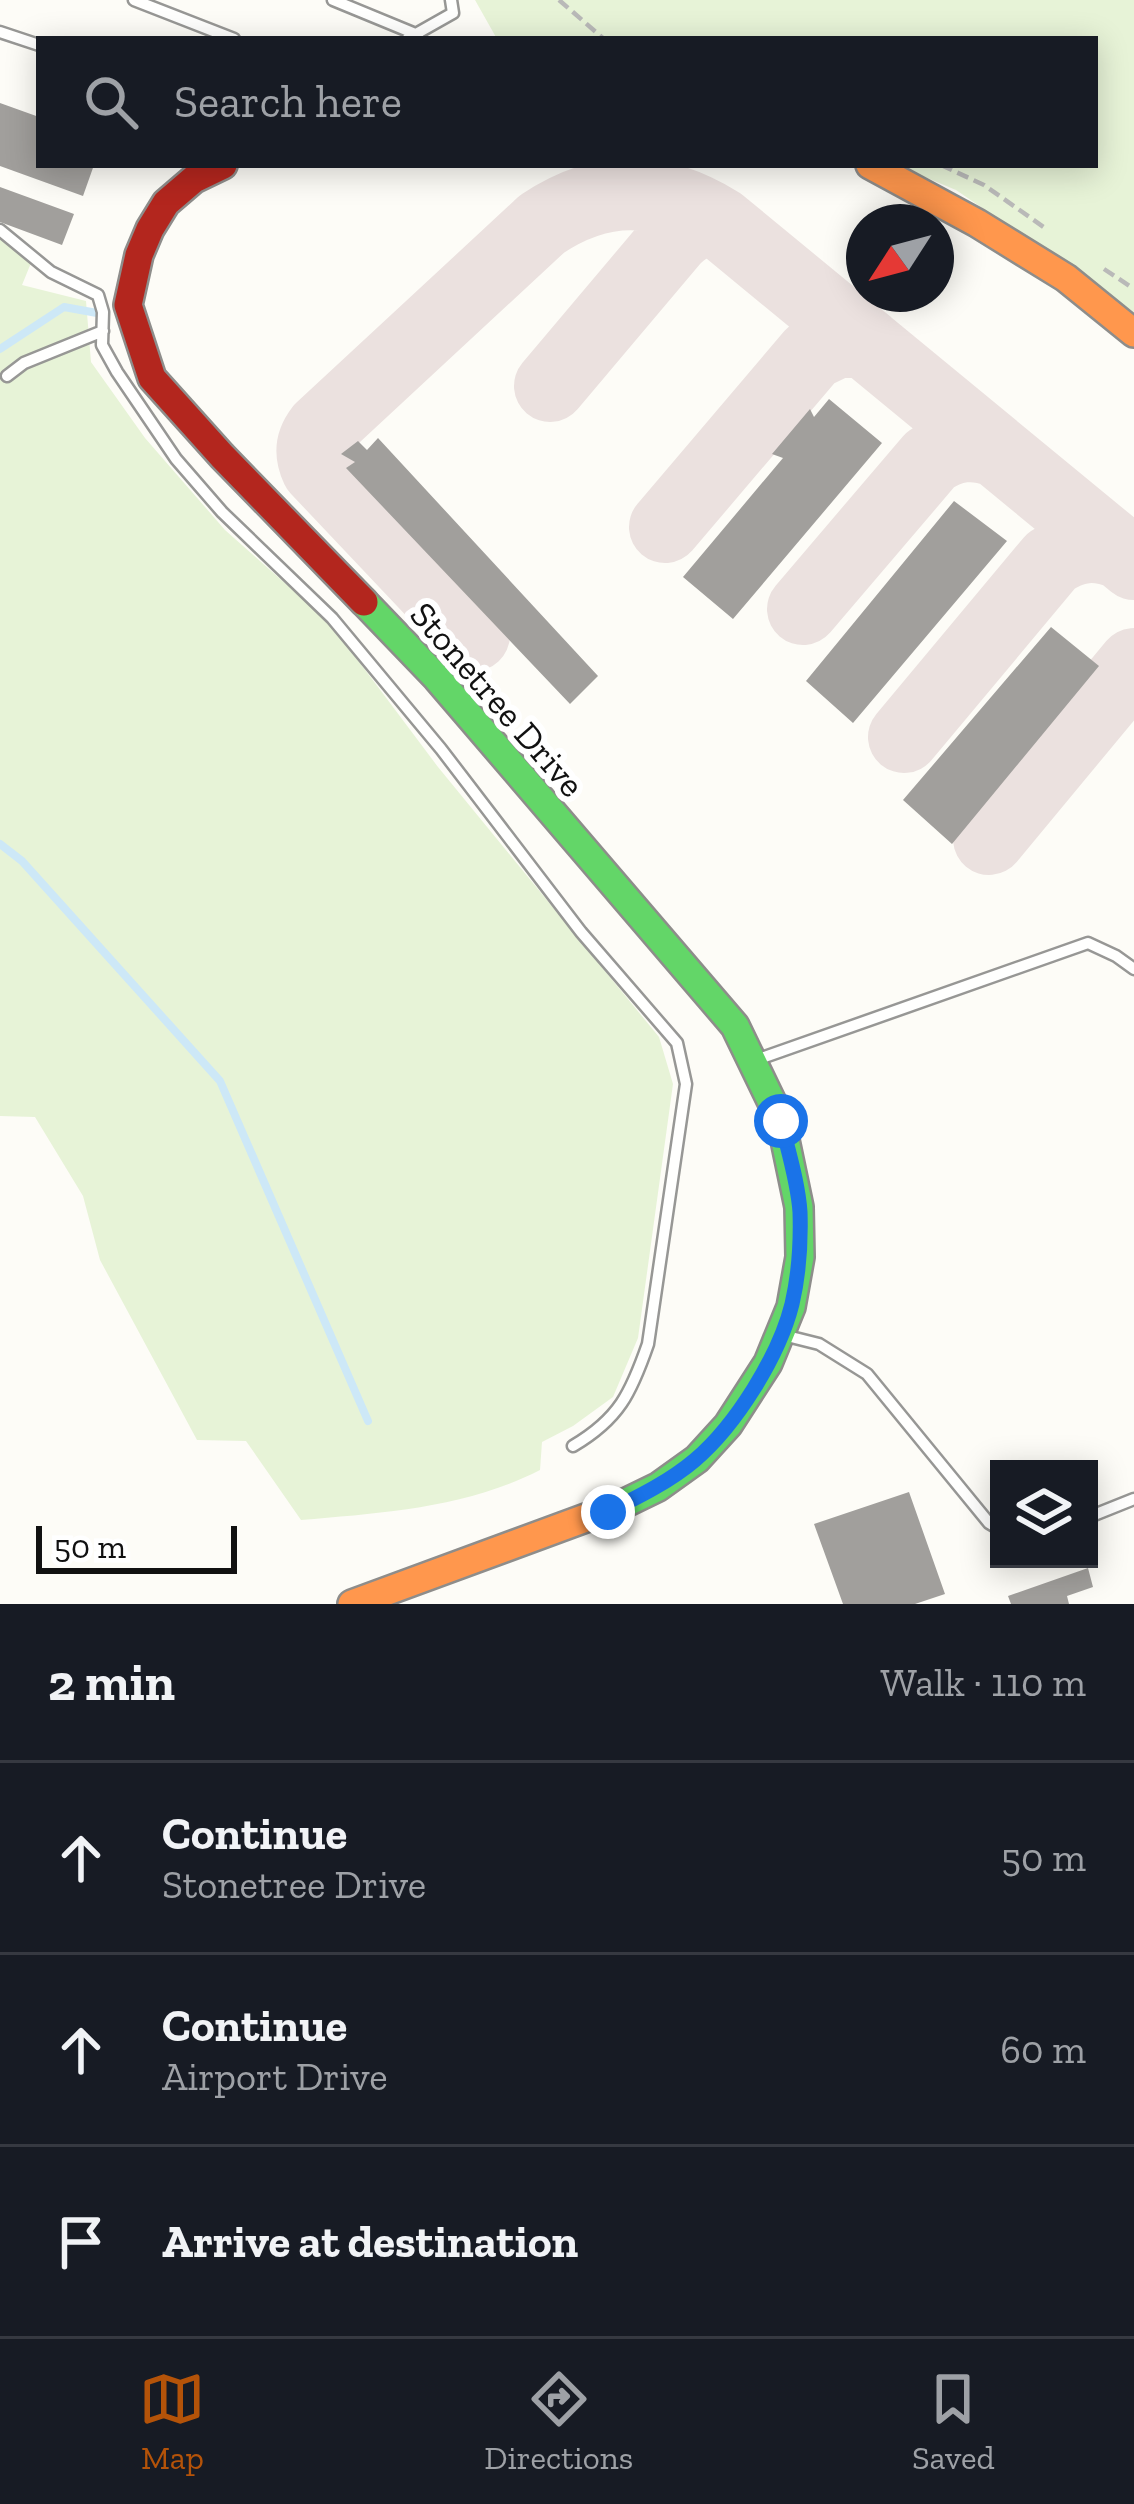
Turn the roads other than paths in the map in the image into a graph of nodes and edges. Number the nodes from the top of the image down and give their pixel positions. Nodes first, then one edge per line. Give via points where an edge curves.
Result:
1 (134, 0) edge
2 (333, 0) edge
3 (451, 0) edge
4 (0, 32) edge
5 (226, 36) edge
6 (410, 36) edge
7 (414, 36) edge
8 (36, 44) edge
9 (218, 168) edge
10 (876, 168) edge
11 (0, 230) edge
12 (103, 331) junction
13 (1134, 333) edge
14 (7, 376) dead end
15 (1134, 969) edge
16 (754, 1061) junction
17 (780, 1334) junction
18 (573, 1446) dead end
19 (1134, 1499) edge
20 (1098, 1513) edge
21 (990, 1524) edge
22 (352, 1604) edge

1 - 5 lane
2 - 6 lane
3 - 7 lane via 453,13
4 - 8 lane
9 - 16 street, Stonetree Drive via 166,203 139,255 128,305 152,378 437,678 735,1026
10 - 13 street via 1066,278
11 - 12 lane via 51,272 98,295
12 - 14 lane
12 - 18 lane via 117,372 176,459 332,618 677,1043 685,1097 648,1344 613,1418
15 - 16 lane via 1088,943
16 - 17 street, Stonetree Drive via 781,1121 800,1207 800,1257
17 - 21 lane via 819,1344 867,1374
17 - 22 street, Stonetree Drive via 728,1425 658,1486 608,1512
19 - 20 lane

